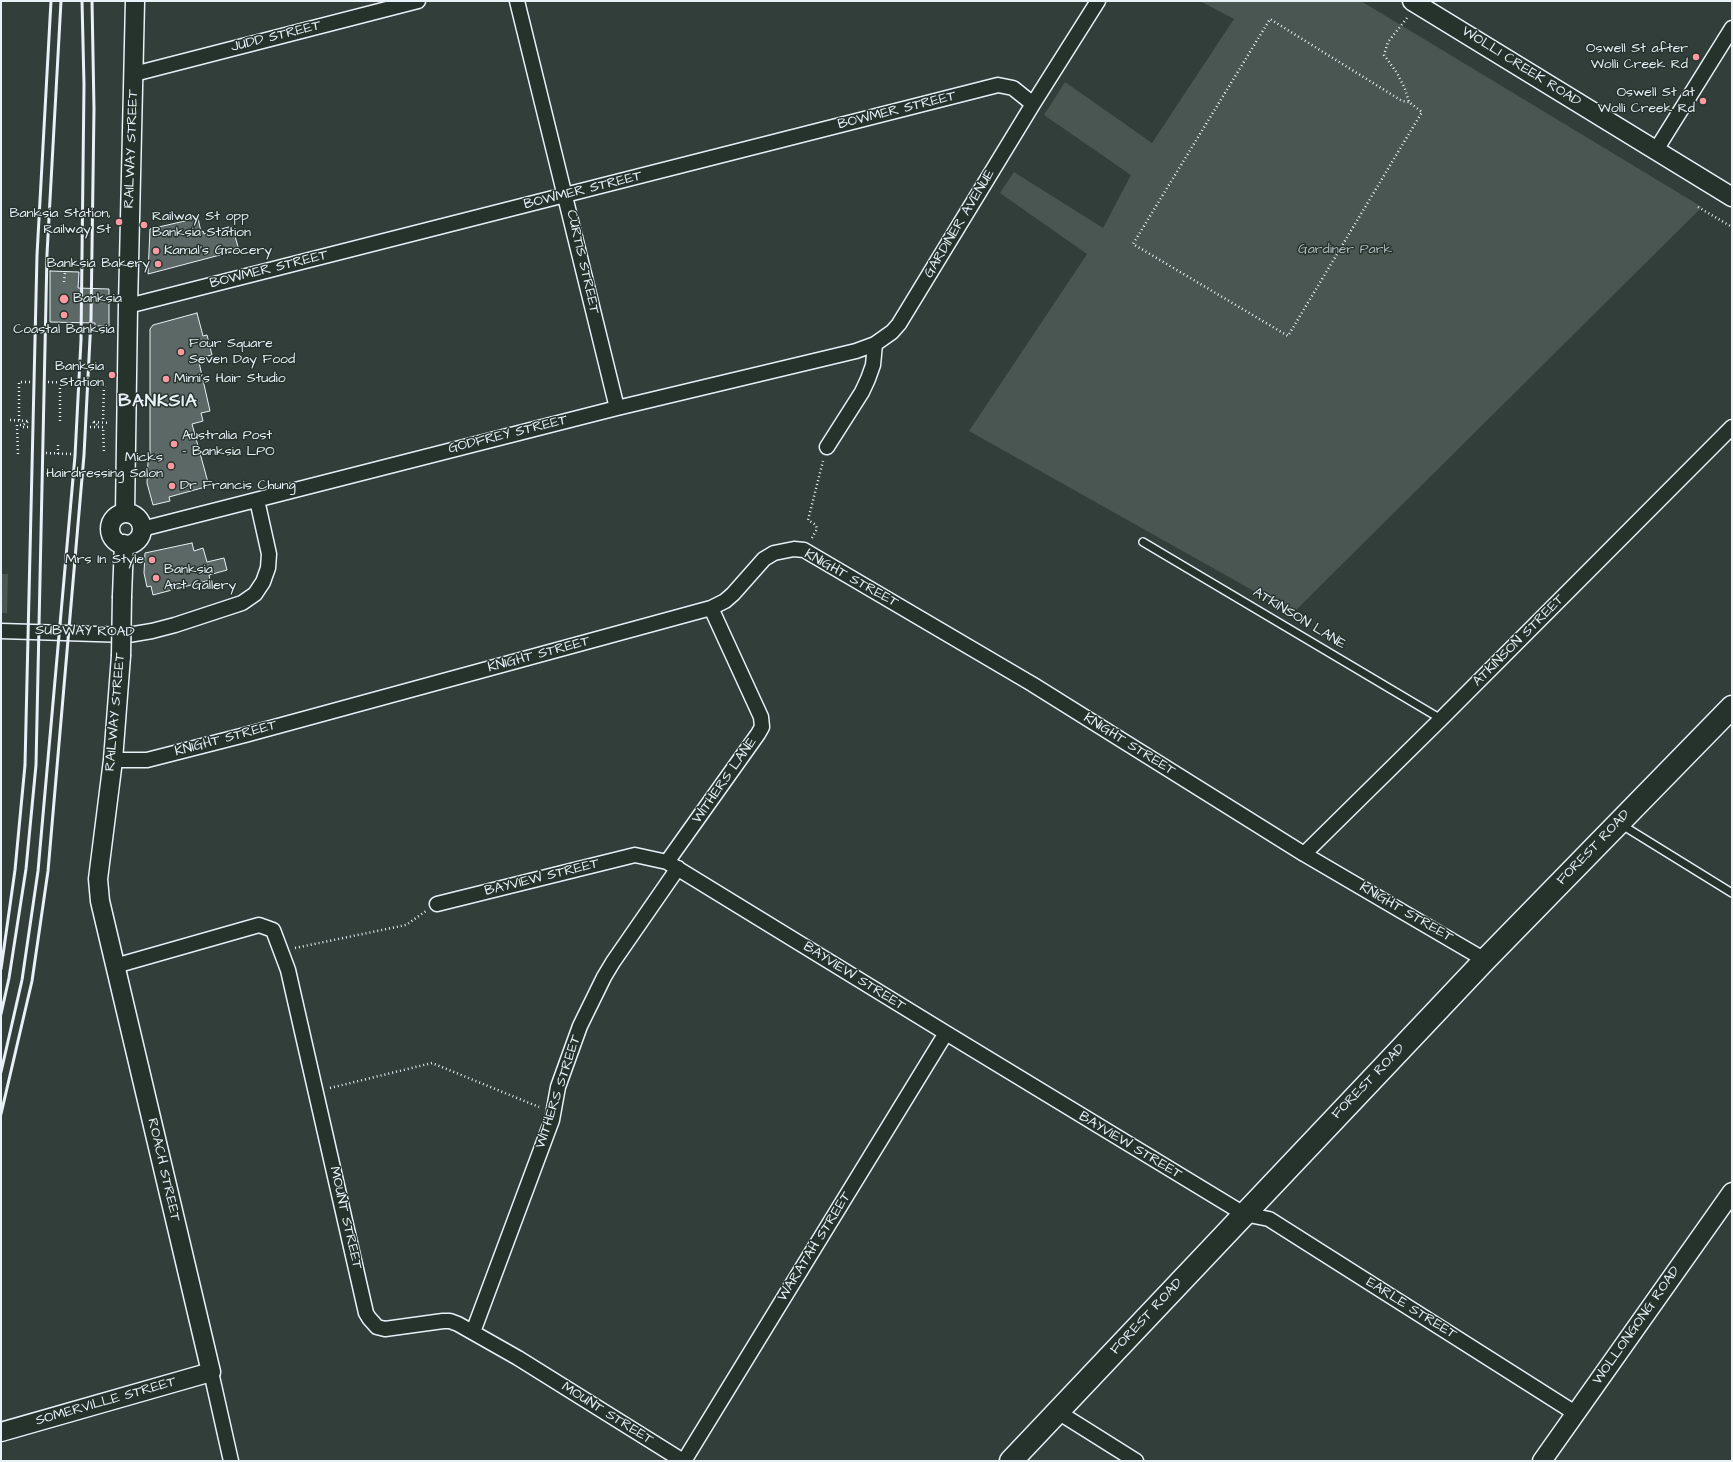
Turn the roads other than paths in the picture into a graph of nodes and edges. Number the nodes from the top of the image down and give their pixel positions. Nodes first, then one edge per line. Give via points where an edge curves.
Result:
1 (135, 1) edge
2 (418, 1) edge
3 (517, 1) edge
4 (1098, 1) edge
5 (1410, 9) edge
6 (1732, 28) edge
7 (134, 74) junction
8 (1033, 104) junction
9 (1656, 150) junction
10 (566, 195) junction
11 (1732, 196) edge
12 (128, 306) junction
13 (876, 344) junction
14 (617, 408) junction
15 (1732, 427) edge
16 (827, 447) road end
17 (257, 500) junction
18 (125, 513) junction
19 (142, 529) junction
20 (1143, 542) dead end
21 (124, 544) junction
22 (711, 608) junction
23 (1, 631) edge
24 (1732, 707) edge
25 (1441, 719) junction
26 (113, 760) junction
27 (1618, 822) junction
28 (1304, 854) junction
29 (673, 865) junction
30 (98, 879) joint
31 (1732, 893) edge
32 (437, 904) road end
33 (1485, 960) junction
34 (115, 966) junction
35 (946, 1034) junction
36 (1732, 1192) edge
37 (1244, 1214) junction
38 (473, 1332) junction
39 (211, 1372) junction
40 (1058, 1412) junction
41 (1575, 1413) junction
42 (1, 1432) edge
43 (231, 1461) edge
44 (683, 1461) edge
45 (1011, 1461) edge
46 (1136, 1461) edge
47 (1542, 1461) edge

1 - 7 street, RAILWAY STREET
2 - 7 street, JUDD STREET
3 - 10 street, CURTIS STREET
4 - 8 street, GARDINER AVENUE
5 - 9 street, WOLLI CREEK ROAD
6 - 9 street
7 - 12 street, RAILWAY STREET
8 - 10 street, BOWMER STREET via 1013,88 998,85
8 - 13 street, GARDINER AVENUE via 899,324
9 - 11 street, WOLLI CREEK ROAD
10 - 12 street, BOWMER STREET
10 - 14 street, CURTIS STREET
12 - 18 street, RAILWAY STREET
13 - 14 street, GODFREY STREET
13 - 16 street via 873,365 865,386
14 - 17 street, GODFREY STREET
15 - 25 street, ATKINSON STREET
17 - 19 street, GODFREY STREET
17 - 23 street, SUBWAY ROAD via 269,554 268,568 255,594 242,603 175,625 128,635
18 - 19 street via 139,520
18 - 21 street via 116,517 111,526 112,536
19 - 21 street via 138,539
20 - 25 lane, ATKINSON LANE
21 - 26 street, RAILWAY STREET, bridge via 121,656
22 - 26 street, KNIGHT STREET via 238,737 147,760
22 - 28 street, KNIGHT STREET via 733,594 764,559 784,551 804,550 1032,684
22 - 29 street, WITHERS LANE via 761,717 762,727
24 - 27 main road, FOREST ROAD
25 - 28 street, ATKINSON STREET
26 - 30 street, RAILWAY STREET
27 - 31 lane
27 - 33 main road, FOREST ROAD
28 - 33 street, KNIGHT STREET
29 - 32 street, BAYVIEW STREET via 635,855
29 - 35 street, BAYVIEW STREET
29 - 38 street, WITHERS STREET via 604,977 580,1026 558,1087 553,1113
30 - 34 street, ROACH STREET via 104,921
33 - 37 main road, FOREST ROAD
34 - 38 street, MOUNT STREET via 258,925 272,930 288,970 368,1318 377,1327 385,1329 450,1321
34 - 39 street, ROACH STREET
35 - 37 street, BAYVIEW STREET
35 - 44 street, WARATAH STREET
36 - 41 street, WOLLONGONG ROAD
37 - 40 main road, FOREST ROAD
37 - 41 street, EARLE STREET via 1269,1219
38 - 44 street, MOUNT STREET
39 - 42 street, SOMERVILLE STREET
39 - 43 street, ROACH STREET
40 - 45 main road, FOREST ROAD
40 - 46 street
41 - 47 street, WOLLONGONG ROAD

